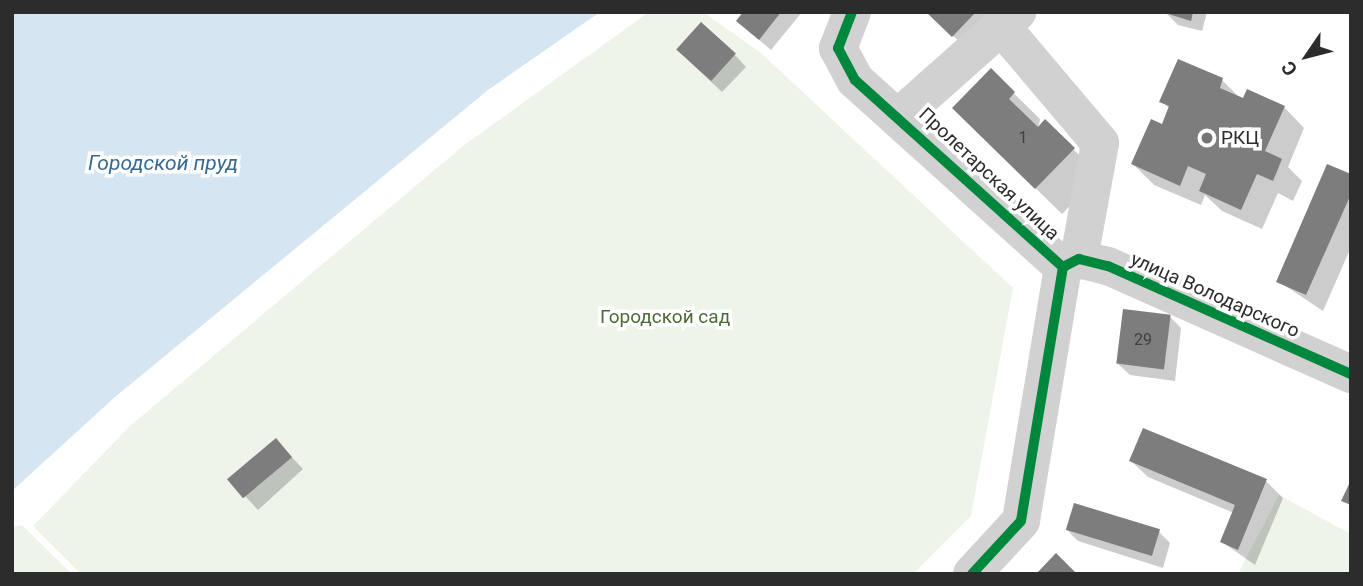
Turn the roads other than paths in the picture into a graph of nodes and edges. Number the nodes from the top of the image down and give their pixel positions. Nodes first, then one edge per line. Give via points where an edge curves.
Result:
1 (852, 12) edge
2 (1009, 20) edge
3 (900, 116) junction
4 (1071, 263) junction
5 (1351, 374) edge
6 (972, 574) edge

1 - 3 street, Пролетарская улица via 838,48 855,80
2 - 3 street
2 - 4 street via 1100,143
3 - 4 street, Пролетарская улица
4 - 5 street, улица Володарского
4 - 6 street, Пролетарская улица via 1021,521

